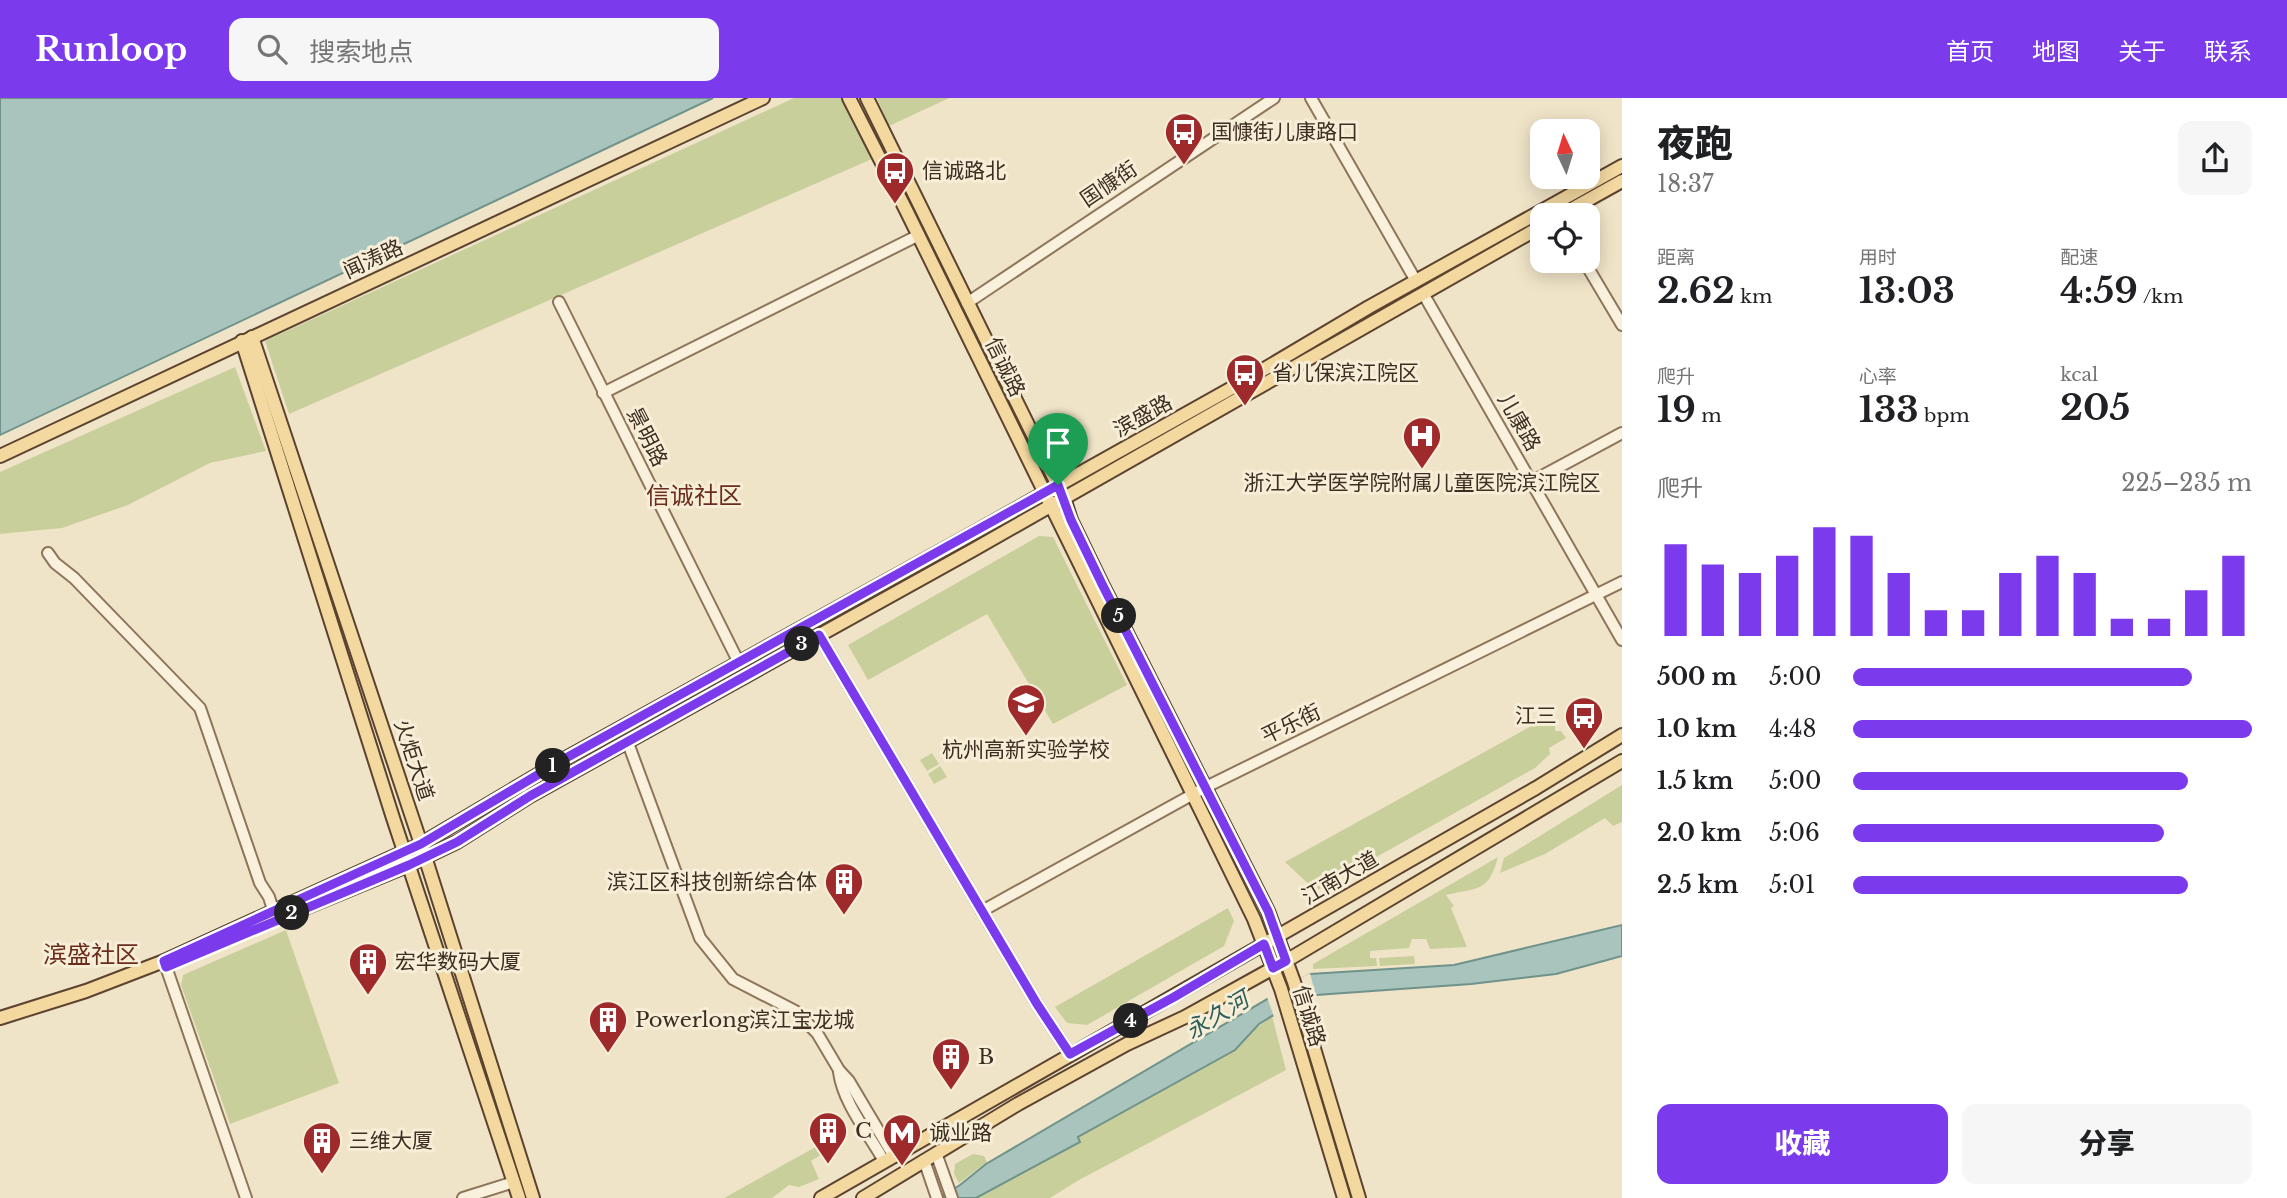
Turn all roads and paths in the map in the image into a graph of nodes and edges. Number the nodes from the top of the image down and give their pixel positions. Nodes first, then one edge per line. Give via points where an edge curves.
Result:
1 (763, 98) edge
2 (849, 98) edge
3 (867, 98) edge
4 (1274, 98) edge
5 (1311, 98) edge
6 (1622, 166) edge
7 (1622, 181) edge
8 (1582, 203) edge
9 (1530, 233) edge
10 (919, 235) junction
11 (1591, 273) edge
12 (1416, 281) junction
13 (1424, 295) junction
14 (559, 302) dead end
15 (967, 303) junction
16 (1622, 325) edge
17 (247, 339) junction
18 (603, 393) junction
19 (1622, 433) edge
20 (0, 456) edge
21 (1531, 482) junction
22 (1058, 485) junction
23 (1045, 493) junction
24 (1064, 498) junction
25 (1051, 505) junction
26 (48, 553) dead end
27 (1622, 582) edge
28 (1595, 597) junction
29 (819, 635) junction
30 (1622, 640) edge
31 (739, 663) junction
32 (1622, 735) edge
33 (628, 743) junction
34 (1622, 761) edge
35 (1206, 787) junction
36 (1192, 795) junction
37 (421, 844) junction
38 (405, 852) junction
39 (425, 858) junction
40 (409, 865) junction
41 (982, 911) junction
42 (274, 913) junction
43 (1277, 936) junction
44 (1264, 944) junction
45 (1286, 961) junction
46 (165, 964) junction
47 (1273, 968) junction
48 (0, 1020) edge
49 (1070, 1054) junction
50 (936, 1153) junction
51 (889, 1158) junction
52 (923, 1160) junction
53 (514, 1182) junction
54 (246, 1198) edge
55 (463, 1198) edge
56 (519, 1198) edge
57 (533, 1198) edge
58 (821, 1198) edge
59 (863, 1198) edge
60 (937, 1198) edge
61 (952, 1198) edge
62 (1344, 1198) edge
63 (1359, 1198) edge

1 - 17 main road, 闻涛路
2 - 10 main road, 信诚路
3 - 15 main road, 信诚路
4 - 15 street, 国慷街
5 - 12 street
6 - 12 main road, 滨盛路
7 - 8 main road
9 - 13 main road, 滨盛路
10 - 18 street
10 - 23 main road, 信诚路
11 - 16 street
12 - 22 main road, 滨盛路
13 - 21 street, 儿康路
13 - 24 main road, 滨盛路
14 - 18 street, 景明路
15 - 22 main road, 信诚路
17 - 20 main road, 闻涛路
17 - 37 main road, 火炬大道
17 - 38 main road, 火炬大道
18 - 31 street, 景明路
19 - 21 street
21 - 28 street, 儿康路
22 - 23 main road, 滨盛路
22 - 24 main road, 信诚路
23 - 25 main road, 信诚路
23 - 31 main road, 滨盛路
24 - 25 main road, 滨盛路
24 - 35 main road, 信诚路 via 1102,584
25 - 29 main road, 滨盛路
25 - 36 main road, 信诚路
26 - 42 street via 200,708
27 - 28 street, 平乐街
28 - 30 street, 儿康路
28 - 35 street, 平乐街
29 - 33 main road, 滨盛路
29 - 41 street
31 - 37 main road, 滨盛路
32 - 43 main road, 江南大道
33 - 39 main road, 滨盛路
33 - 51 street via 700,938 733,979 795,1011 817,1033 849,1081
34 - 45 main road
35 - 36 street, 平乐街
35 - 43 main road, 信诚路
36 - 41 street, 平乐街
36 - 44 main road, 信诚路
37 - 38 main road, 滨盛路
37 - 39 main road, 火炬大道
38 - 40 main road, 火炬大道
38 - 42 main road, 滨盛路
39 - 40 main road, 滨盛路
39 - 57 main road, 火炬大道
40 - 46 main road, 滨盛路
40 - 53 main road, 火炬大道
41 - 49 street
42 - 46 main road, 滨盛路
43 - 44 main road, 江南大道
43 - 45 main road, 信诚路
44 - 47 main road, 信诚路
44 - 49 main road, 江南大道
45 - 47 main road
45 - 63 main road, 信诚路
46 - 48 main road, 滨盛路
46 - 54 street
47 - 50 main road via 1127,1044
47 - 62 main road, 信诚路
49 - 51 main road, 江南大道
50 - 52 main road
50 - 61 street
51 - 58 main road, 江南大道
52 - 59 main road
52 - 60 street
53 - 55 street
53 - 56 main road, 火炬大道

